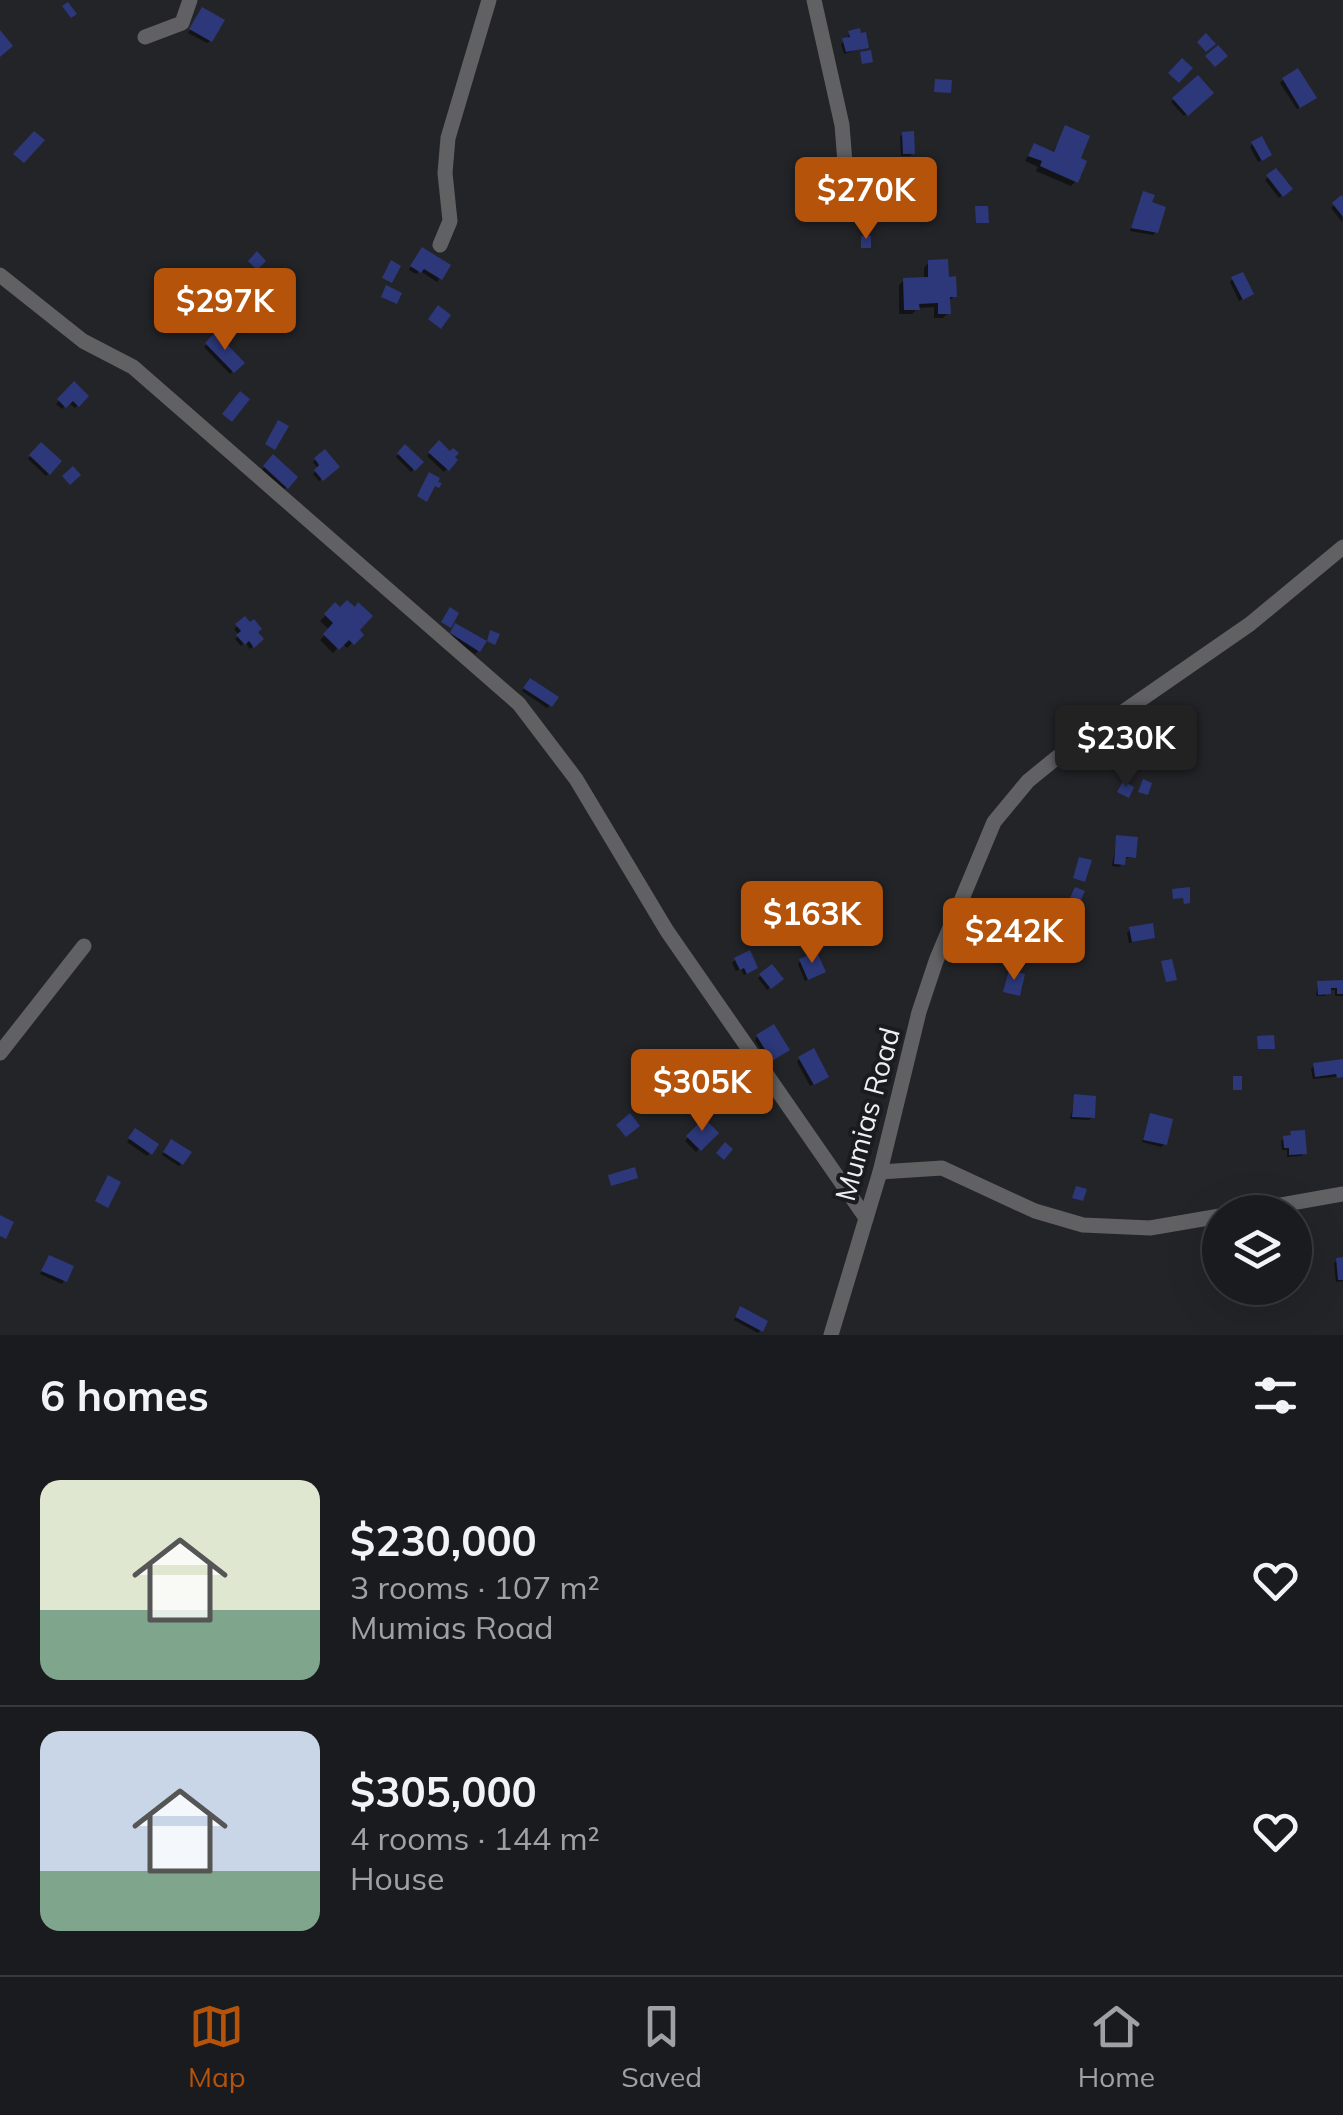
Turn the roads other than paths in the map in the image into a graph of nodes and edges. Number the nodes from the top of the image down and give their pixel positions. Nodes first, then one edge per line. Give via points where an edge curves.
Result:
1 (190, 0) edge
2 (489, 0) edge
3 (814, 0) edge
4 (145, 37) dead end
5 (849, 213) dead end
6 (440, 245) dead end
7 (0, 275) edge
8 (1343, 547) edge
9 (84, 946) dead end
10 (0, 1054) edge
11 (880, 1172) junction
12 (1343, 1194) edge
13 (1312, 1199) edge
14 (866, 1218) junction
15 (1202, 1219) edge
16 (831, 1335) edge

1 - 4 street via 182,23
2 - 6 street via 448,138 450,221
3 - 5 street via 839,108
7 - 14 street via 83,341 133,367 518,704 576,779 667,932
8 - 11 street, Mumias Road via 1250,624 1055,759 1002,811 936,961
9 - 10 street
11 - 14 street, Mumias Road
11 - 15 street via 942,1168 1083,1225 1150,1228
12 - 13 street
14 - 16 street, Mumias Road

